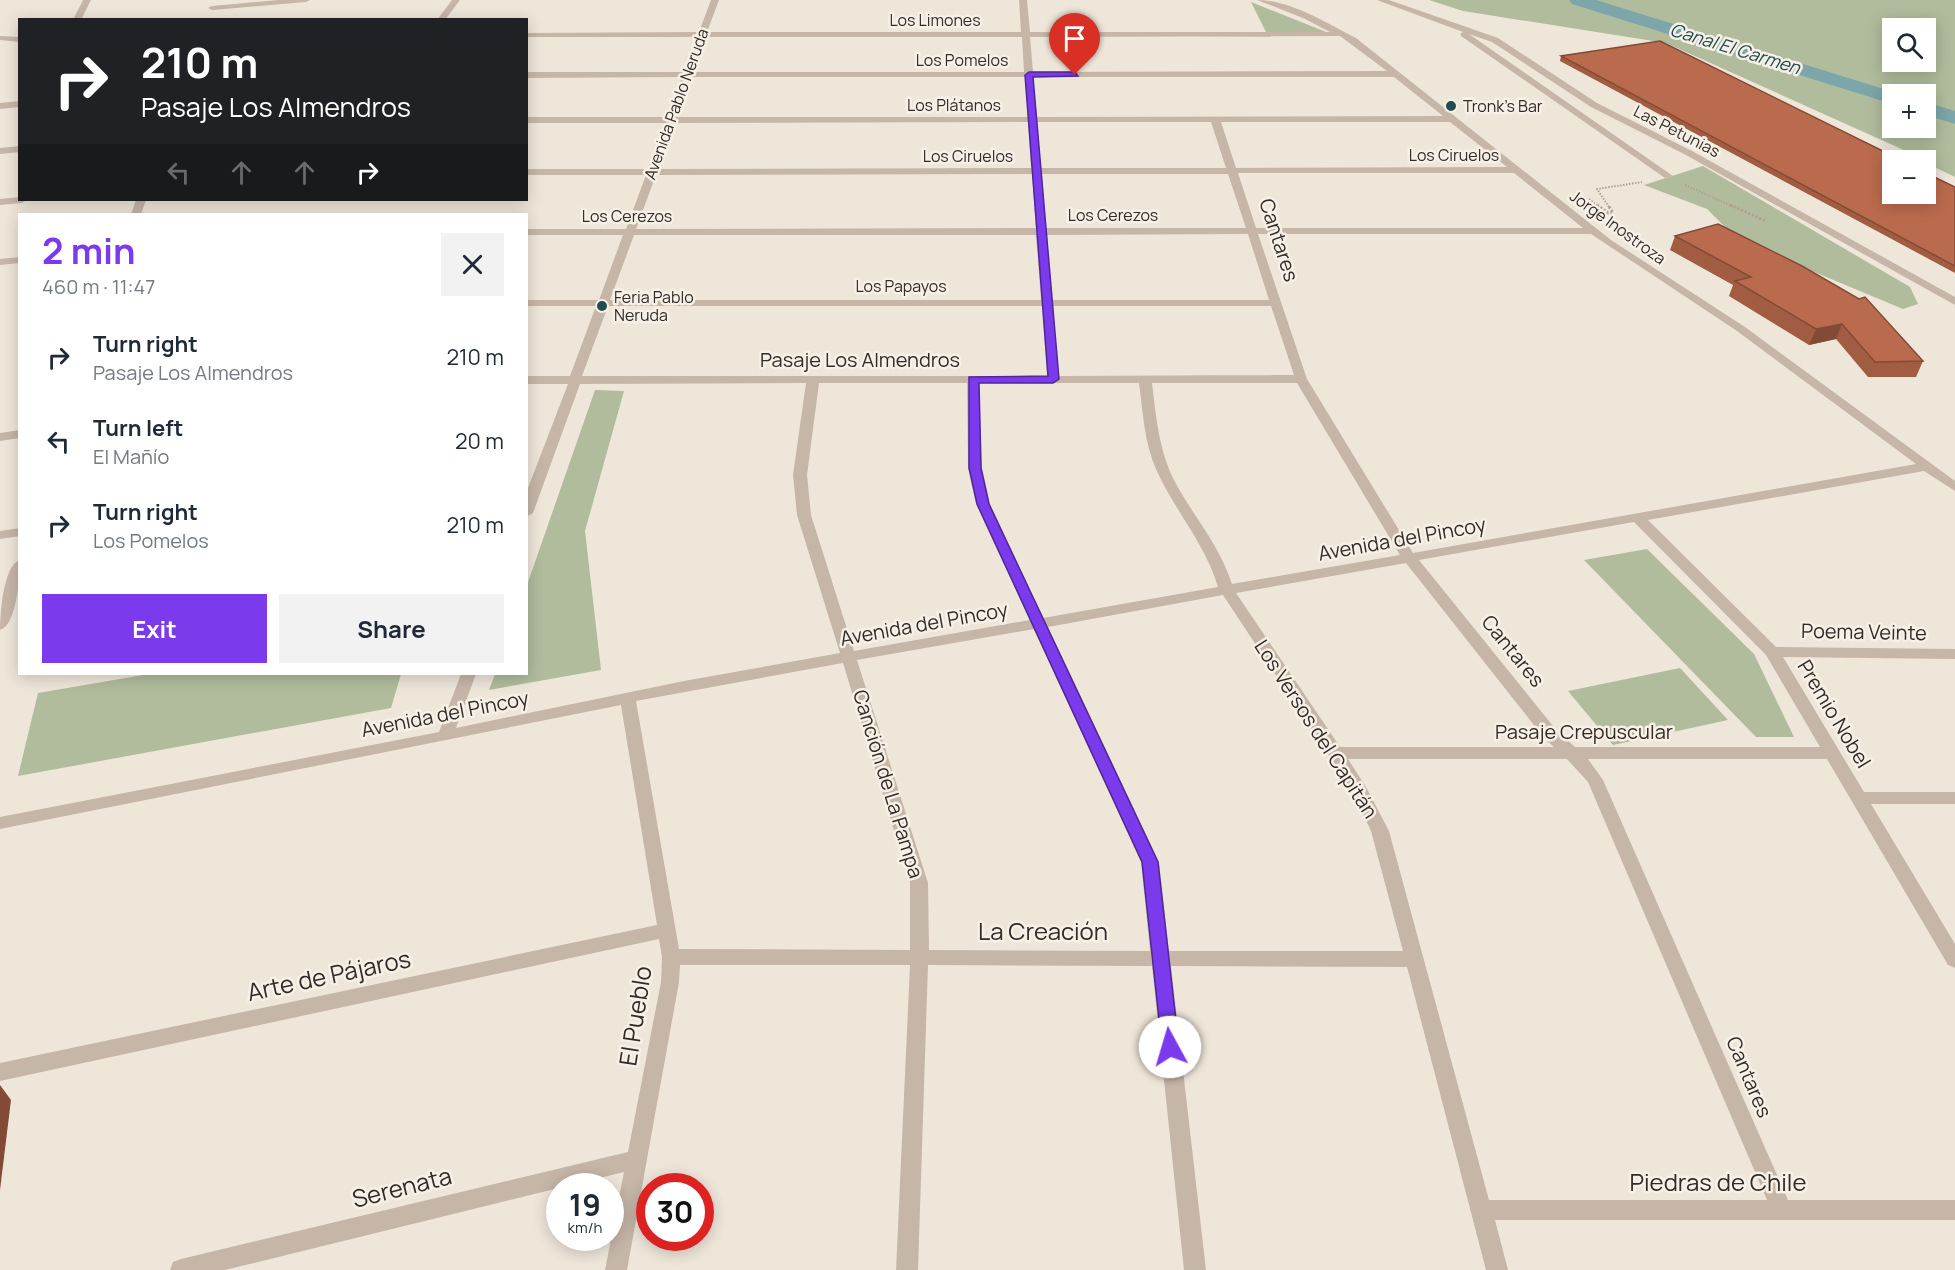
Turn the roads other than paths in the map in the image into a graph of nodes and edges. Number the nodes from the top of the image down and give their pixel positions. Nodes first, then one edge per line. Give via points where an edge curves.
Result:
1 (87, 0) edge
2 (306, 0) edge
3 (456, 0) edge
4 (714, 0) edge
5 (1023, 0) edge
6 (1261, 0) edge
7 (1381, 0) edge
8 (213, 4) edge
9 (78, 18) edge
10 (442, 18) edge
11 (1454, 27) junction
12 (1344, 34) junction
13 (528, 35) edge
14 (702, 35) junction
15 (1025, 35) junction
16 (0, 38) edge
17 (18, 40) edge
18 (0, 45) edge
19 (18, 47) edge
20 (1398, 74) junction
21 (528, 75) edge
22 (687, 75) junction
23 (1029, 75) junction
24 (18, 104) edge
25 (0, 106) edge
26 (1215, 119) junction
27 (1454, 119) junction
28 (528, 120) edge
29 (1032, 120) junction
30 (670, 121) junction
31 (18, 149) edge
32 (0, 151) edge
33 (1517, 170) junction
34 (1037, 171) junction
35 (1233, 171) junction
36 (528, 172) edge
37 (652, 172) junction
38 (1672, 179) road end
39 (18, 200) edge
40 (0, 202) edge
41 (1253, 231) junction
42 (1593, 231) junction
43 (528, 232) edge
44 (630, 232) junction
45 (1041, 232) junction
46 (18, 260) edge
47 (0, 262) edge
48 (1955, 302) edge
49 (528, 303) edge
50 (603, 303) junction
51 (1047, 303) junction
52 (1276, 303) junction
53 (1053, 379) junction
54 (1146, 379) junction
55 (1301, 379) junction
56 (528, 380) edge
57 (575, 380) junction
58 (813, 380) junction
59 (973, 380) junction
60 (18, 434) edge
61 (0, 437) edge
62 (1928, 466) junction
63 (528, 473) edge
64 (541, 473) junction
65 (1955, 487) edge
66 (528, 508) edge
67 (1638, 518) junction
68 (18, 532) edge
69 (0, 535) edge
70 (1410, 559) junction
71 (18, 570) edge
72 (1227, 591) junction
73 (1040, 624) junction
74 (0, 625) edge
75 (1772, 652) junction
76 (1955, 654) edge
77 (849, 658) junction
78 (468, 675) edge
79 (628, 698) junction
80 (445, 736) junction
81 (1336, 753) junction
82 (1572, 753) junction
83 (1832, 753) junction
84 (1859, 798) junction
85 (1955, 798) edge
86 (0, 822) edge
87 (668, 930) junction
88 (671, 957) junction
89 (919, 958) junction
90 (1161, 958) junction
91 (1414, 959) junction
92 (1955, 960) edge
93 (0, 1072) edge
94 (637, 1159) junction
95 (1482, 1210) junction
96 (1782, 1210) junction
97 (1955, 1210) edge
98 (181, 1270) edge
99 (616, 1270) edge
100 (907, 1270) edge
101 (1195, 1270) edge
102 (1497, 1270) edge

1 - 9 street
2 - 8 street
3 - 10 street
4 - 14 street, Avenida Pablo Neruda
5 - 15 street
6 - 12 street, Jorge Inostroza
7 - 11 street, Las Petunias
11 - 38 street
11 - 48 street, Las Petunias via 1495,40 1594,105 1689,153
12 - 15 street, Los Limones
12 - 20 street, Jorge Inostroza
13 - 14 street, Los Limones
14 - 15 street, Los Limones
14 - 22 street, Avenida Pablo Neruda
15 - 23 street
16 - 17 street
18 - 19 street
20 - 23 street, Los Pomelos
20 - 27 street, Jorge Inostroza
21 - 22 street, Los Pomelos
22 - 23 street, Los Pomelos
22 - 30 street, Avenida Pablo Neruda
23 - 29 street
24 - 25 street
26 - 27 street, Los Plátanos
26 - 29 street, Los Plátanos
26 - 35 street, Cantares
27 - 33 street, Jorge Inostroza
28 - 30 street, Los Plátanos
29 - 30 street, Los Plátanos
29 - 34 street
30 - 37 street, Avenida Pablo Neruda
31 - 32 street
33 - 35 street, Los Ciruelos
33 - 42 street, Jorge Inostroza
34 - 35 street, Los Ciruelos
34 - 37 street, Los Ciruelos
34 - 45 street
35 - 41 street, Cantares
36 - 37 street, Los Ciruelos
37 - 44 street, Avenida Pablo Neruda
39 - 40 street
41 - 42 street, Los Cerezos
41 - 45 street, Los Cerezos
41 - 52 street, Cantares
42 - 62 street, Jorge Inostroza via 1741,329
43 - 44 street, Los Cerezos
44 - 45 street, Los Cerezos
44 - 50 street, Avenida Pablo Neruda
45 - 51 street
46 - 47 street
49 - 50 street, Los Papayos
50 - 51 street, Los Papayos
50 - 57 street, Avenida Pablo Neruda
51 - 52 street, Los Papayos
51 - 53 street
52 - 55 street, Cantares
53 - 54 street, Pasaje Los Almendros
53 - 59 street, Pasaje Los Almendros
54 - 55 street, Pasaje Los Almendros
54 - 72 street, Los Versos del Capitán via 1160,465 1221,568
55 - 70 street, Cantares
56 - 57 street, Pasaje Los Almendros
57 - 58 street, Pasaje Los Almendros
57 - 64 street, Avenida Pablo Neruda
58 - 59 street, Pasaje Los Almendros
58 - 77 street, Canción de La Pampa via 800,494
59 - 73 street via 977,485
60 - 61 street
62 - 65 street, Jorge Inostroza
62 - 67 street, Avenida del Pincoy
63 - 64 street
64 - 66 street, Avenida Pablo Neruda
67 - 70 street, Avenida del Pincoy
67 - 75 street, Premio Nobel
68 - 69 street
70 - 72 street, Avenida del Pincoy
70 - 82 street, Cantares via 1551,735
71 - 74 street
72 - 73 street, Avenida del Pincoy
72 - 81 street, Los Versos del Capitán
73 - 77 street, Avenida del Pincoy
73 - 90 street via 1150,862
75 - 76 street, Poema Veinte
75 - 83 street, Premio Nobel
77 - 79 street, Avenida del Pincoy
77 - 89 street, Canción de La Pampa via 915,866 921,914
78 - 80 street
79 - 80 street, Avenida del Pincoy
79 - 87 street, El Pueblo
80 - 86 street, Avenida del Pincoy
81 - 82 street, Pasaje Crepuscular
81 - 91 street, Los Versos del Capitán via 1380,831
82 - 83 street, Pasaje Crepuscular
82 - 96 street, Cantares via 1594,780
83 - 84 street, Premio Nobel
84 - 85 street
84 - 92 street, Premio Nobel
87 - 88 street, El Pueblo
87 - 93 street, Arte de Pájaros
88 - 89 street, La Creación
88 - 94 street, El Pueblo
89 - 90 street, La Creación
89 - 100 street, Canción de La Pampa
90 - 91 street, La Creación
90 - 101 street
91 - 95 street, Los Versos del Capitán
94 - 98 street, Serenata
94 - 99 street, El Pueblo
95 - 96 street, Piedras de Chile
95 - 102 street, Los Versos del Capitán
96 - 97 street, Piedras de Chile

